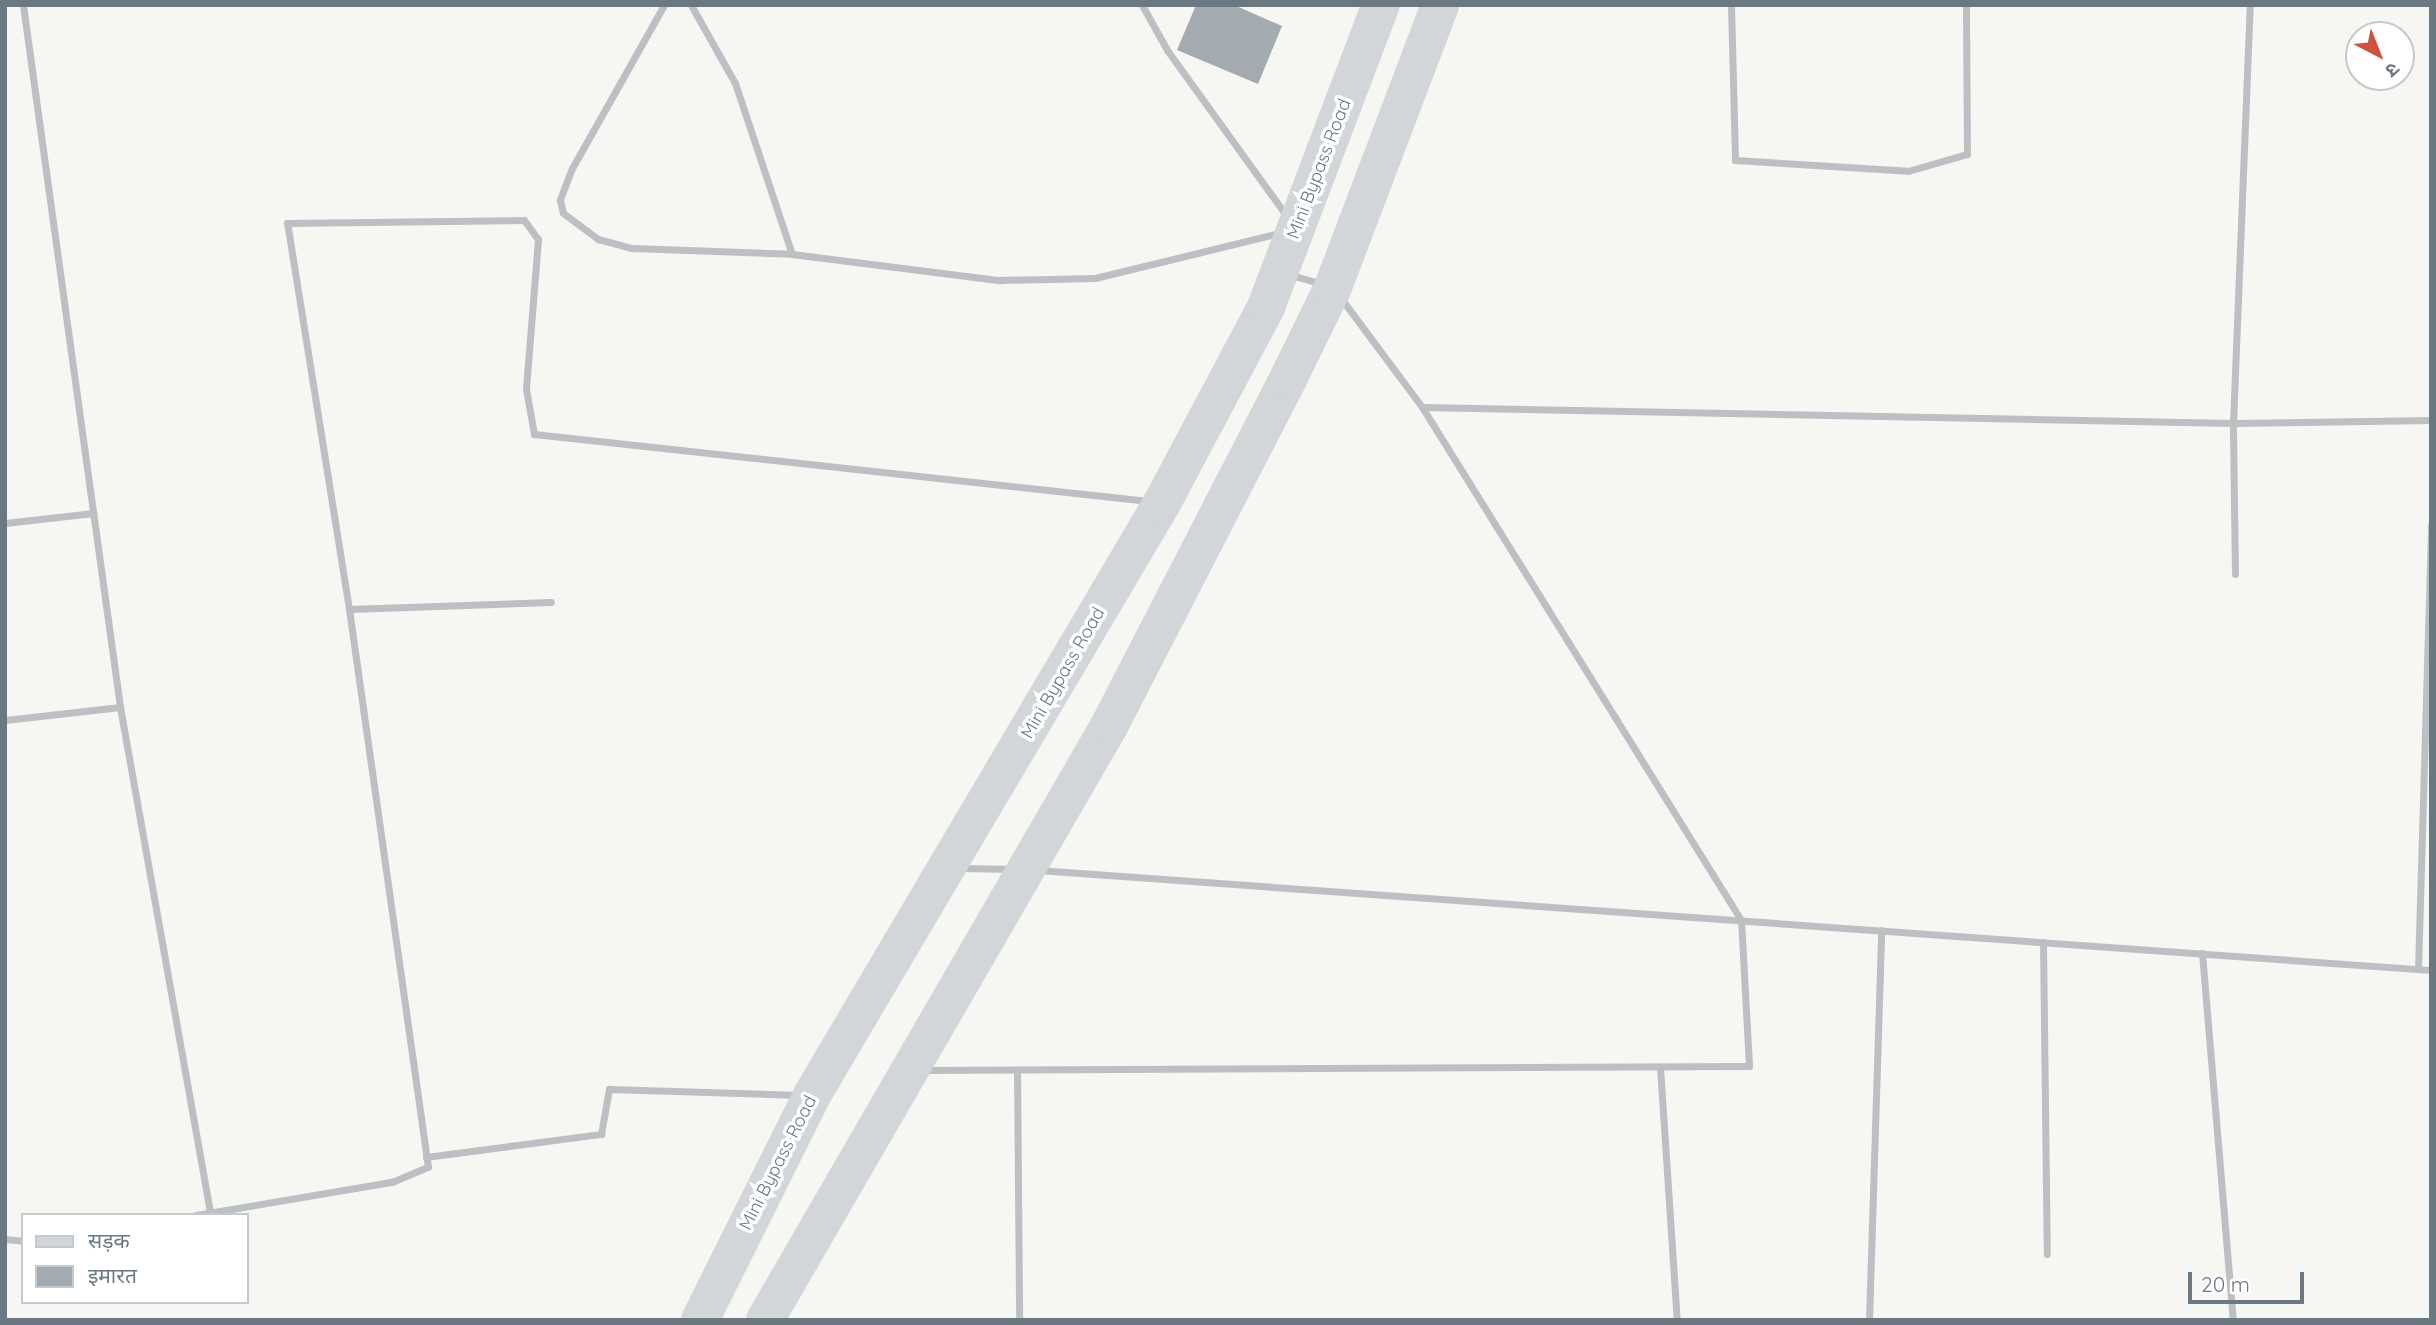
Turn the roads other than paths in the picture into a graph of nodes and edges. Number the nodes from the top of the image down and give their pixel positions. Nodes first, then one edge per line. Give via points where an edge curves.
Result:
1 (23, 5) edge
2 (664, 5) edge
3 (691, 5) edge
4 (1142, 5) edge
5 (1381, 5) edge
6 (1440, 5) edge
7 (1731, 5) edge
8 (1966, 5) edge
9 (2250, 5) edge
10 (1296, 229) junction
11 (792, 254) junction
12 (1280, 272) junction
13 (1333, 287) junction
14 (1422, 407) junction
15 (2431, 420) edge
16 (2233, 423) junction
17 (1162, 503) junction
18 (93, 513) junction
19 (5, 523) edge
20 (2431, 524) edge
21 (2235, 574) dead end
22 (551, 602) dead end
23 (349, 609) junction
24 (120, 707) junction
25 (5, 720) edge
26 (951, 868) junction
27 (1026, 869) junction
28 (1741, 920) junction
29 (1881, 930) junction
30 (2043, 942) junction
31 (2202, 953) junction
32 (2418, 969) junction
33 (2431, 970) edge
34 (1660, 1067) junction
35 (908, 1070) junction
36 (1017, 1070) junction
37 (813, 1096) junction
38 (426, 1157) junction
39 (210, 1212) junction
40 (205, 1213) edge
41 (2047, 1254) dead end
42 (700, 1320) edge
43 (765, 1320) edge
44 (1019, 1320) edge
45 (1677, 1320) edge
46 (1869, 1320) edge
47 (2233, 1320) edge

1 - 18 street
2 - 11 street via 572,168 560,200 563,213 598,239 632,248
3 - 11 street via 735,83
4 - 10 street via 1167,50
5 - 10 main road, Mini Bypass Road
6 - 13 main road
7 - 8 street via 1735,160 1908,171 1967,154
9 - 16 street
10 - 11 street via 1095,278 999,280
10 - 12 main road, Mini Bypass Road
12 - 13 street
12 - 17 main road, Mini Bypass Road
13 - 14 street
13 - 27 main road via 1109,726
14 - 16 street
14 - 28 street
15 - 16 street
16 - 21 street
17 - 23 street via 534,434 526,389 538,239 524,220 287,223
17 - 26 main road, Mini Bypass Road
18 - 19 street
18 - 24 street
20 - 32 street
22 - 23 street
23 - 38 street
24 - 25 street
24 - 39 street
26 - 27 street
26 - 37 main road, Mini Bypass Road
27 - 28 street
27 - 35 main road
28 - 29 street
28 - 34 street via 1749,1066
29 - 30 street
29 - 46 street
30 - 31 street
30 - 41 street
31 - 32 street
31 - 47 street
32 - 33 street
34 - 36 street
34 - 45 street
35 - 36 street
35 - 43 main road
36 - 44 street
37 - 38 street via 609,1089 601,1134
37 - 42 main road, Mini Bypass Road
38 - 39 street via 428,1167 392,1182
39 - 40 street

